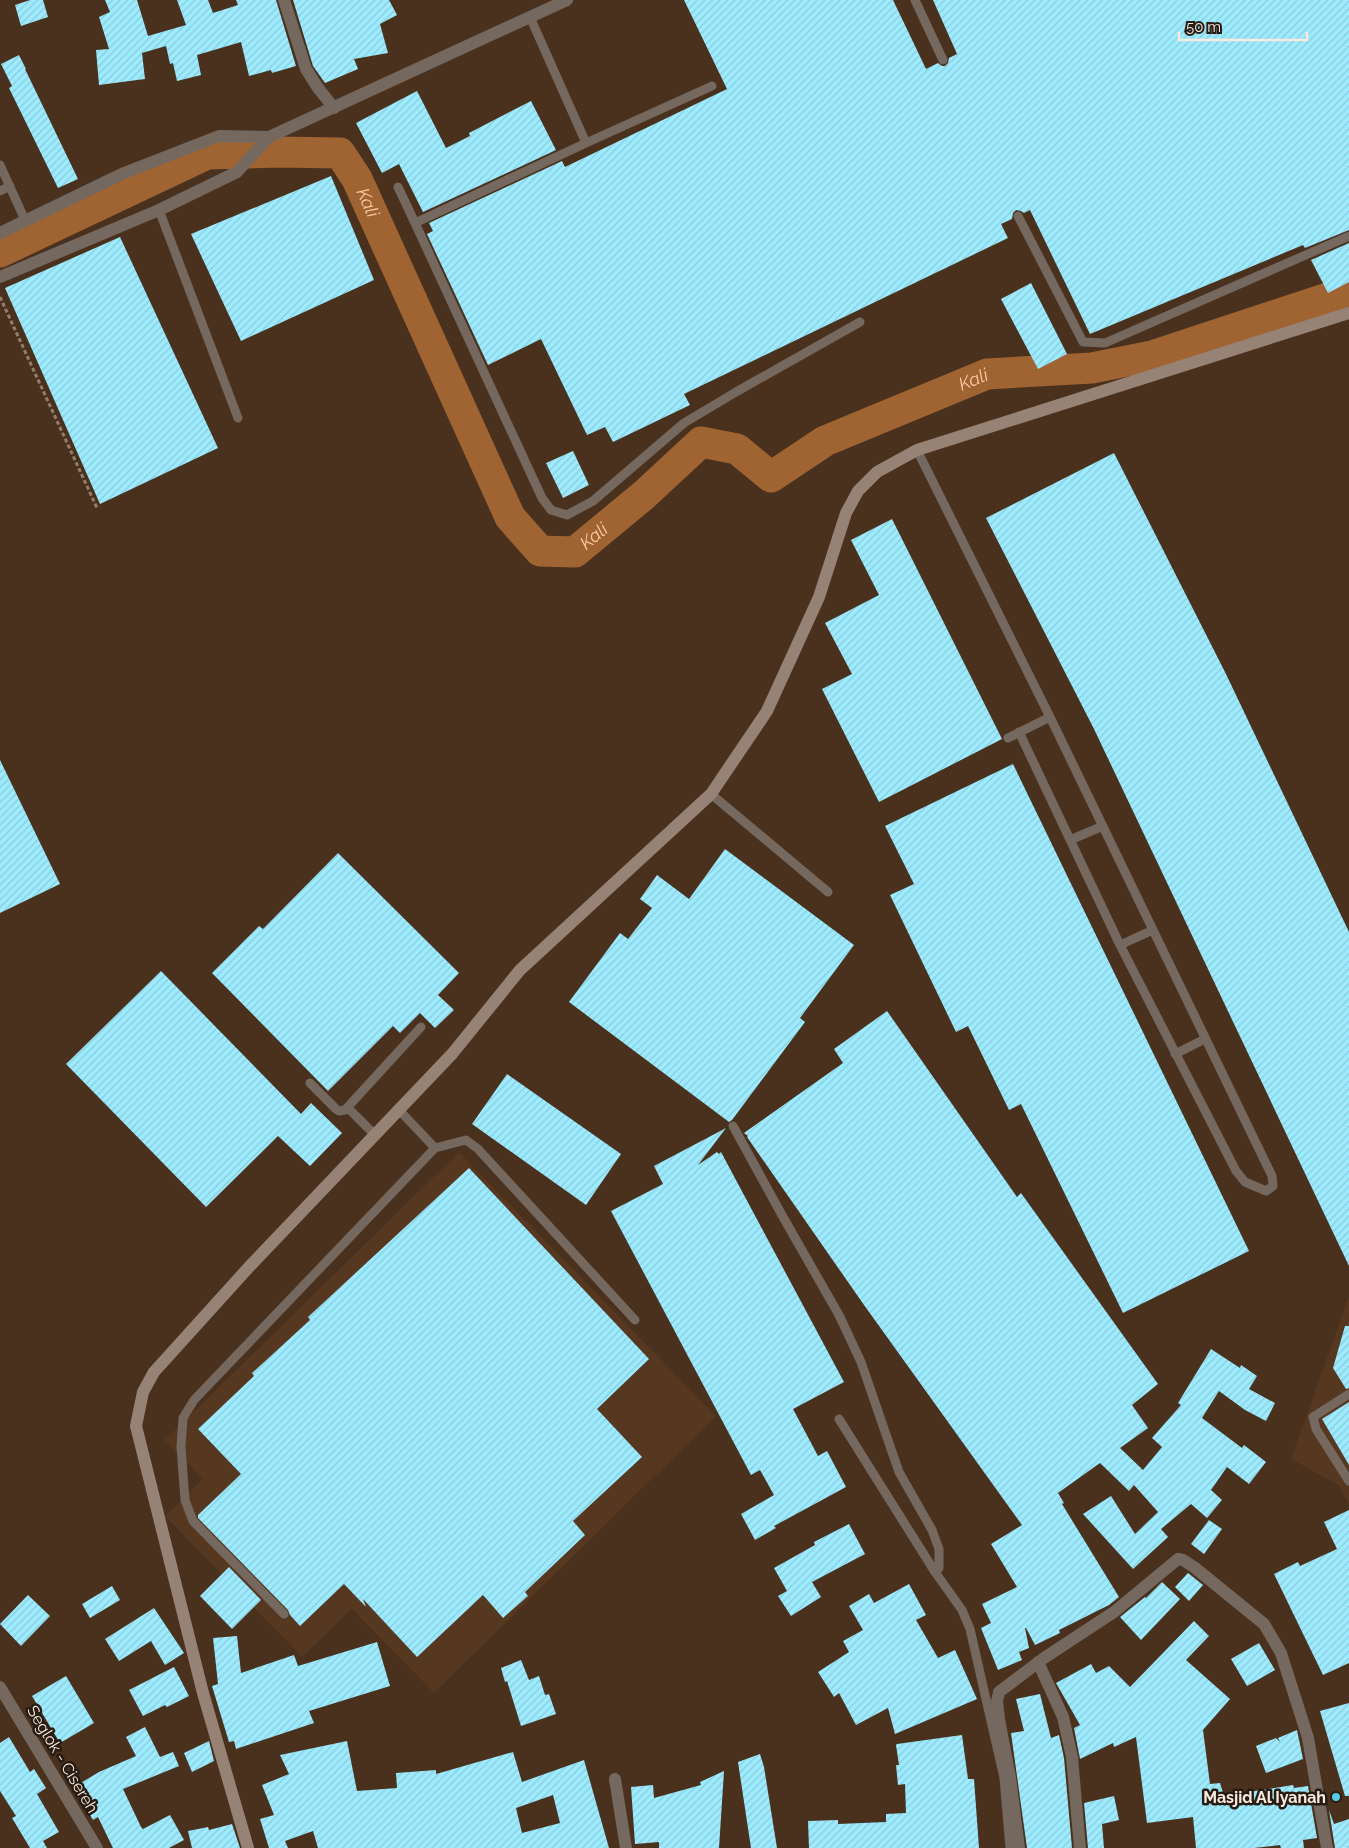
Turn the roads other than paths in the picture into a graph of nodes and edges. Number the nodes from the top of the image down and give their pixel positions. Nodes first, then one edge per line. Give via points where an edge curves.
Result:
1 (284, 0) edge
2 (567, 0) edge
3 (915, 0) edge
4 (530, 17) junction
5 (943, 60) dead end
6 (712, 86) dead end
7 (334, 108) junction
8 (269, 136) junction
9 (586, 143) junction
10 (0, 165) edge
11 (10, 186) junction
12 (398, 187) dead end
13 (0, 191) edge
14 (159, 210) junction
15 (1018, 216) dead end
16 (25, 220) junction
17 (415, 223) junction
18 (0, 232) edge
19 (1349, 236) edge
20 (0, 277) edge
21 (1349, 313) edge
22 (860, 322) dead end
23 (238, 418) dead end
24 (917, 450) junction
25 (1050, 717) junction
26 (1019, 732) junction
27 (1008, 738) dead end
28 (711, 794) junction
29 (1103, 826) junction
30 (1070, 840) junction
31 (828, 892) dead end
32 (1153, 930) junction
33 (1120, 945) junction
34 (420, 1027) dead end
35 (1205, 1039) junction
36 (1175, 1054) junction
37 (310, 1083) dead end
38 (348, 1108) junction
39 (399, 1110) junction
40 (733, 1126) dead end
41 (375, 1134) junction
42 (435, 1148) junction
43 (635, 1320) dead end
44 (1349, 1394) edge
45 (839, 1419) dead end
46 (1349, 1481) edge
47 (935, 1572) junction
48 (284, 1614) dead end
49 (1038, 1662) junction
50 (0, 1687) edge
51 (614, 1779) dead end
52 (97, 1848) edge
53 (248, 1848) edge
54 (626, 1848) edge
55 (1010, 1848) edge
56 (1019, 1848) edge
57 (1080, 1848) edge
58 (1327, 1848) edge

1 - 7 street via 306,68
2 - 4 street
3 - 5 lane
4 - 7 street
4 - 9 lane
6 - 9 lane
7 - 8 street
8 - 14 street via 237,172
8 - 16 street via 219,136 124,173
9 - 17 lane
10 - 11 lane
11 - 13 lane
11 - 16 lane
12 - 17 lane
14 - 20 street
14 - 23 lane
15 - 19 lane via 1083,342 1104,343
16 - 18 street
17 - 22 lane via 542,498 552,510 567,515 593,501 684,423
21 - 24 street
24 - 25 lane
24 - 28 street via 877,472 858,491 846,513 819,597 767,711
25 - 26 lane
25 - 29 lane
26 - 27 lane
26 - 30 lane
28 - 31 lane
28 - 39 street via 520,970 452,1054
29 - 30 lane
29 - 32 lane
30 - 33 lane
32 - 33 lane
32 - 35 lane
33 - 36 lane
34 - 38 lane
35 - 36 lane
35 - 36 lane via 1272,1176 1273,1186 1266,1191 1245,1182 1236,1171
37 - 38 lane via 338,1111
38 - 41 lane
39 - 41 street
39 - 42 lane
40 - 47 lane via 839,1315 857,1354 899,1472 932,1530 939,1549 939,1568
41 - 53 street via 154,1372 143,1392 136,1426 203,1694
42 - 43 lane via 466,1140 478,1149
42 - 48 lane via 194,1400 182,1418 185,1500 193,1522
44 - 46 lane via 1313,1417 1316,1429
45 - 47 lane
47 - 55 lane via 962,1610 970,1629 1004,1778
49 - 56 street via 1003,1687 996,1701
49 - 57 street via 1063,1718 1072,1757
49 - 58 street via 1114,1612 1178,1559 1194,1566 1264,1624 1281,1653 1308,1738
50 - 52 street, Seglok - Cisereh
51 - 54 street

